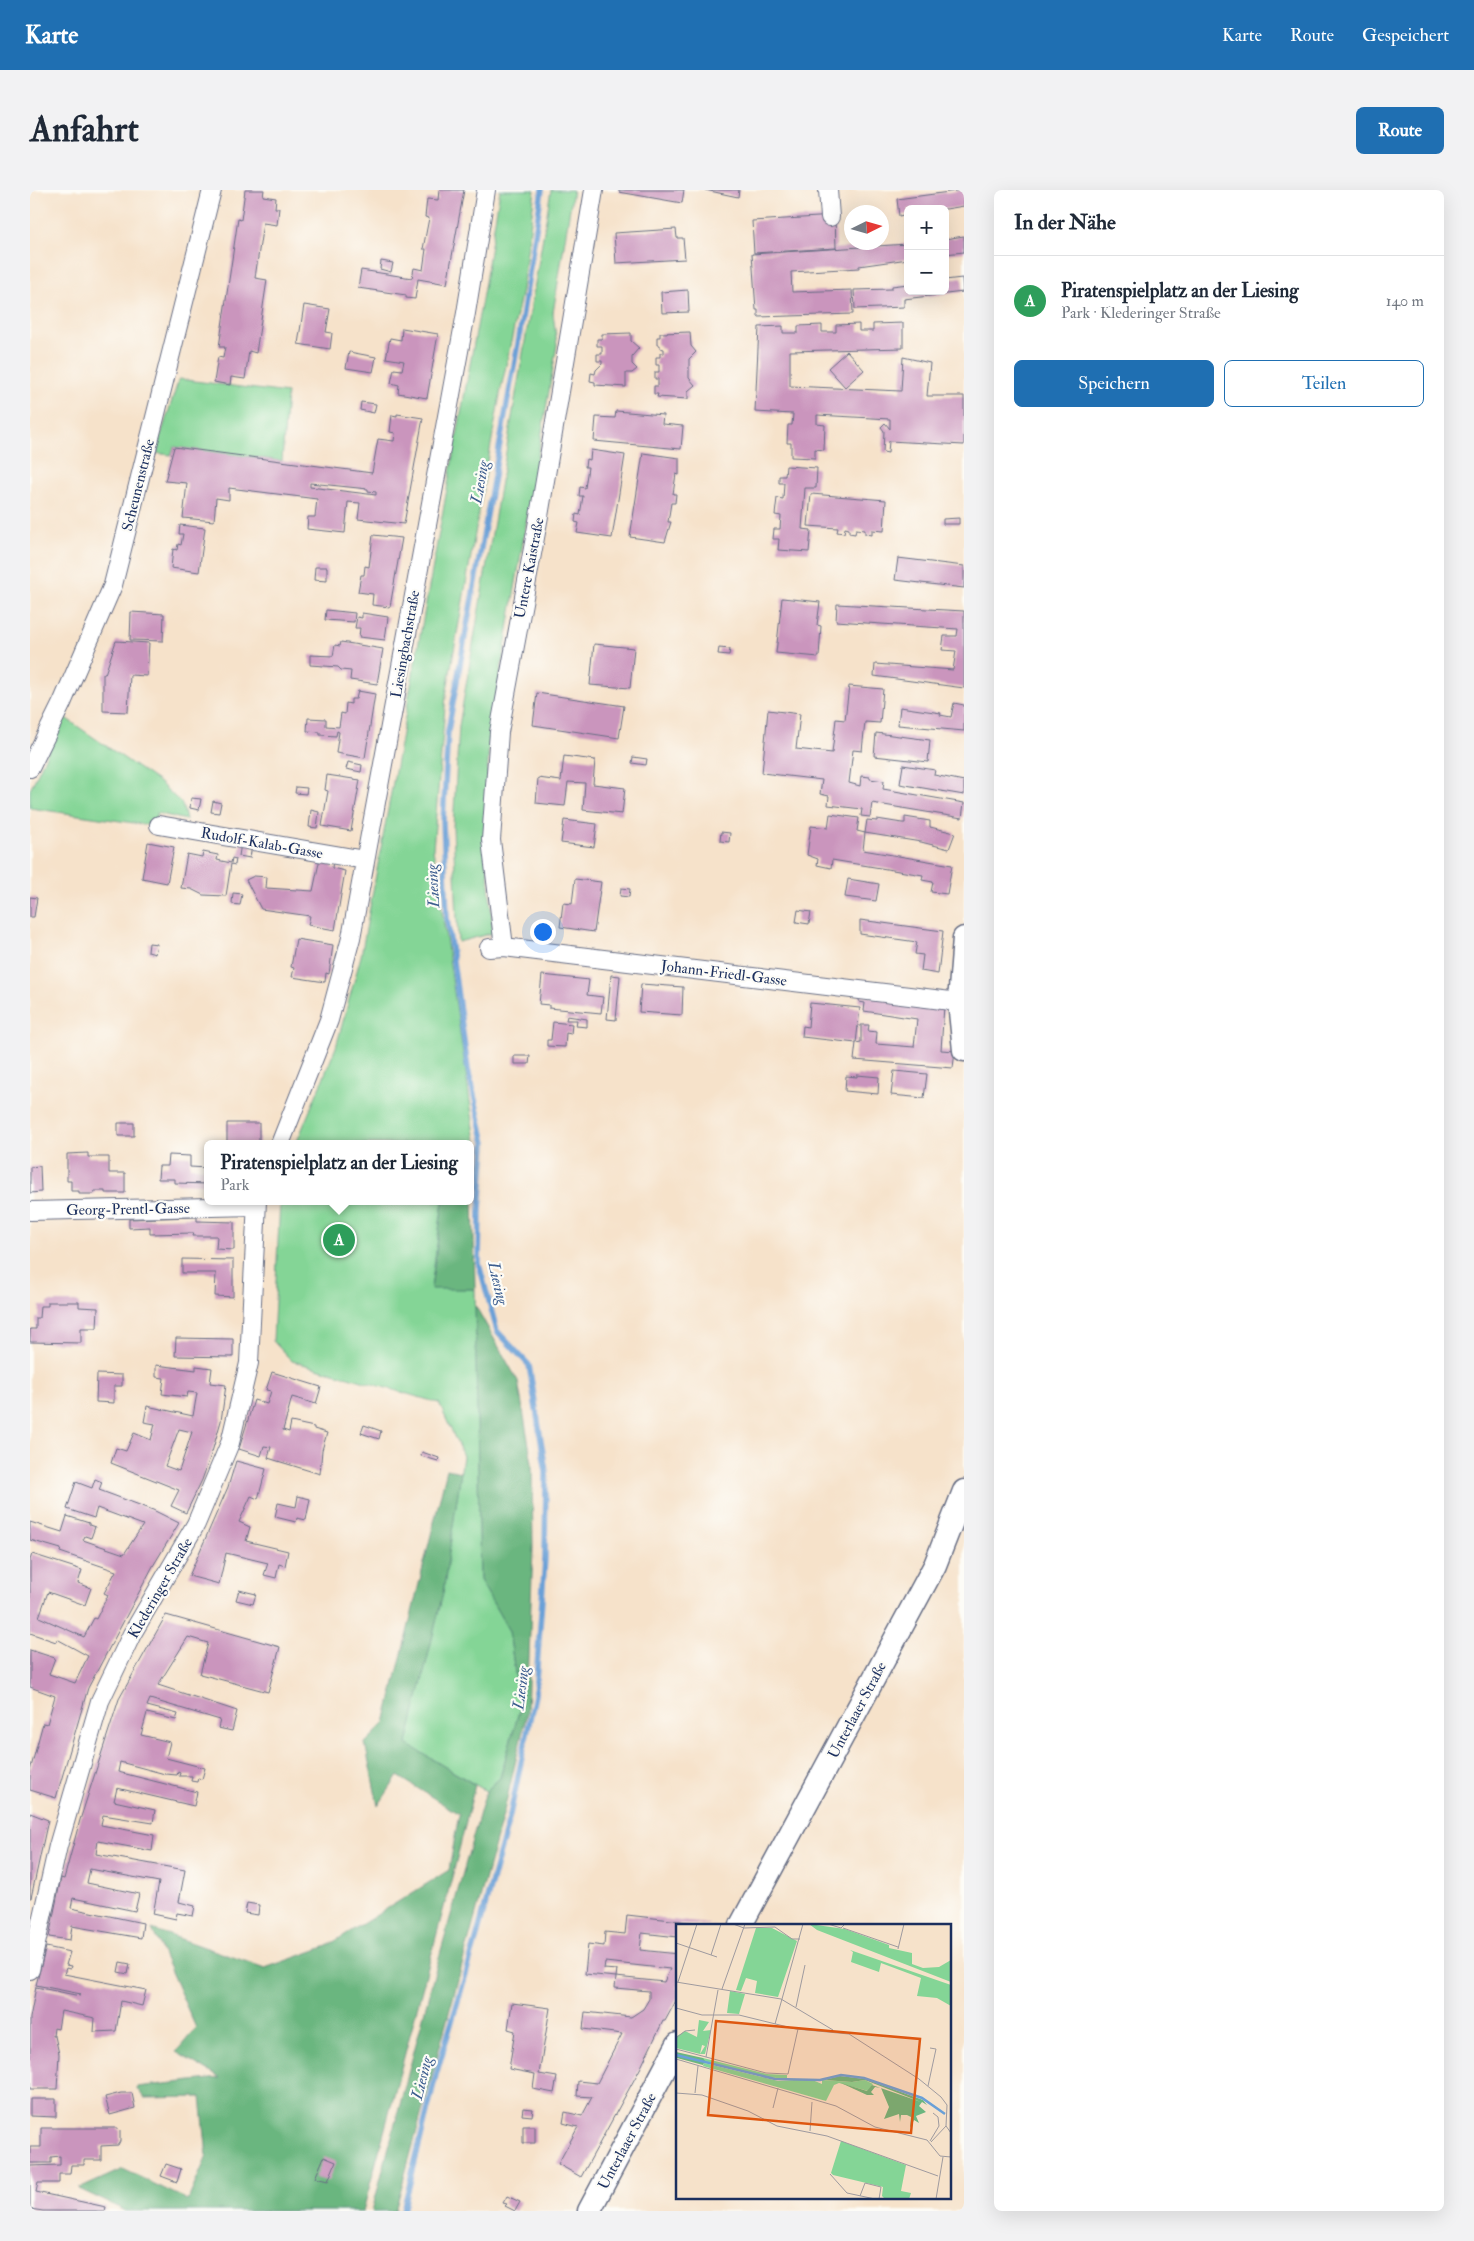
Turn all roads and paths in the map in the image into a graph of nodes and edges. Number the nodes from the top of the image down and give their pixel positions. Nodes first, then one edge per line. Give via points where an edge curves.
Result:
1 (212, 190) edge
2 (486, 190) edge
3 (594, 190) edge
4 (828, 190) edge
5 (830, 217) dead end
6 (30, 768) edge
7 (159, 825) dead end
8 (365, 860) junction
9 (964, 938) edge
10 (496, 947) joint
11 (959, 1002) junction
12 (964, 1050) edge
13 (282, 1140) edge
14 (224, 1205) edge
15 (256, 1205) edge
16 (30, 1211) edge
17 (964, 1491) edge
18 (742, 1924) edge
19 (30, 1970) edge
20 (676, 2048) edge
21 (589, 2211) edge

1 - 6 street, Scheunenstraße via 112,585 62,703
2 - 8 street, Liesingbachstraße
3 - 10 street, Untere Kaistraße via 539,516 498,732 491,840
4 - 5 street
7 - 8 street, Rudolf-Kalab-Gasse
8 - 13 street, Liesingbachstraße via 351,938 329,1020
9 - 11 main road
10 - 11 street, Johann-Friedl-Gasse
11 - 12 main road
14 - 16 street, Georg-Prentl-Gasse
15 - 19 street, Klederinger Straße via 249,1363 230,1443 196,1524 132,1634 100,1701 58,1846
17 - 18 main road, Unterlaaer Straße via 935,1565
20 - 21 main road, Unterlaaer Straße

